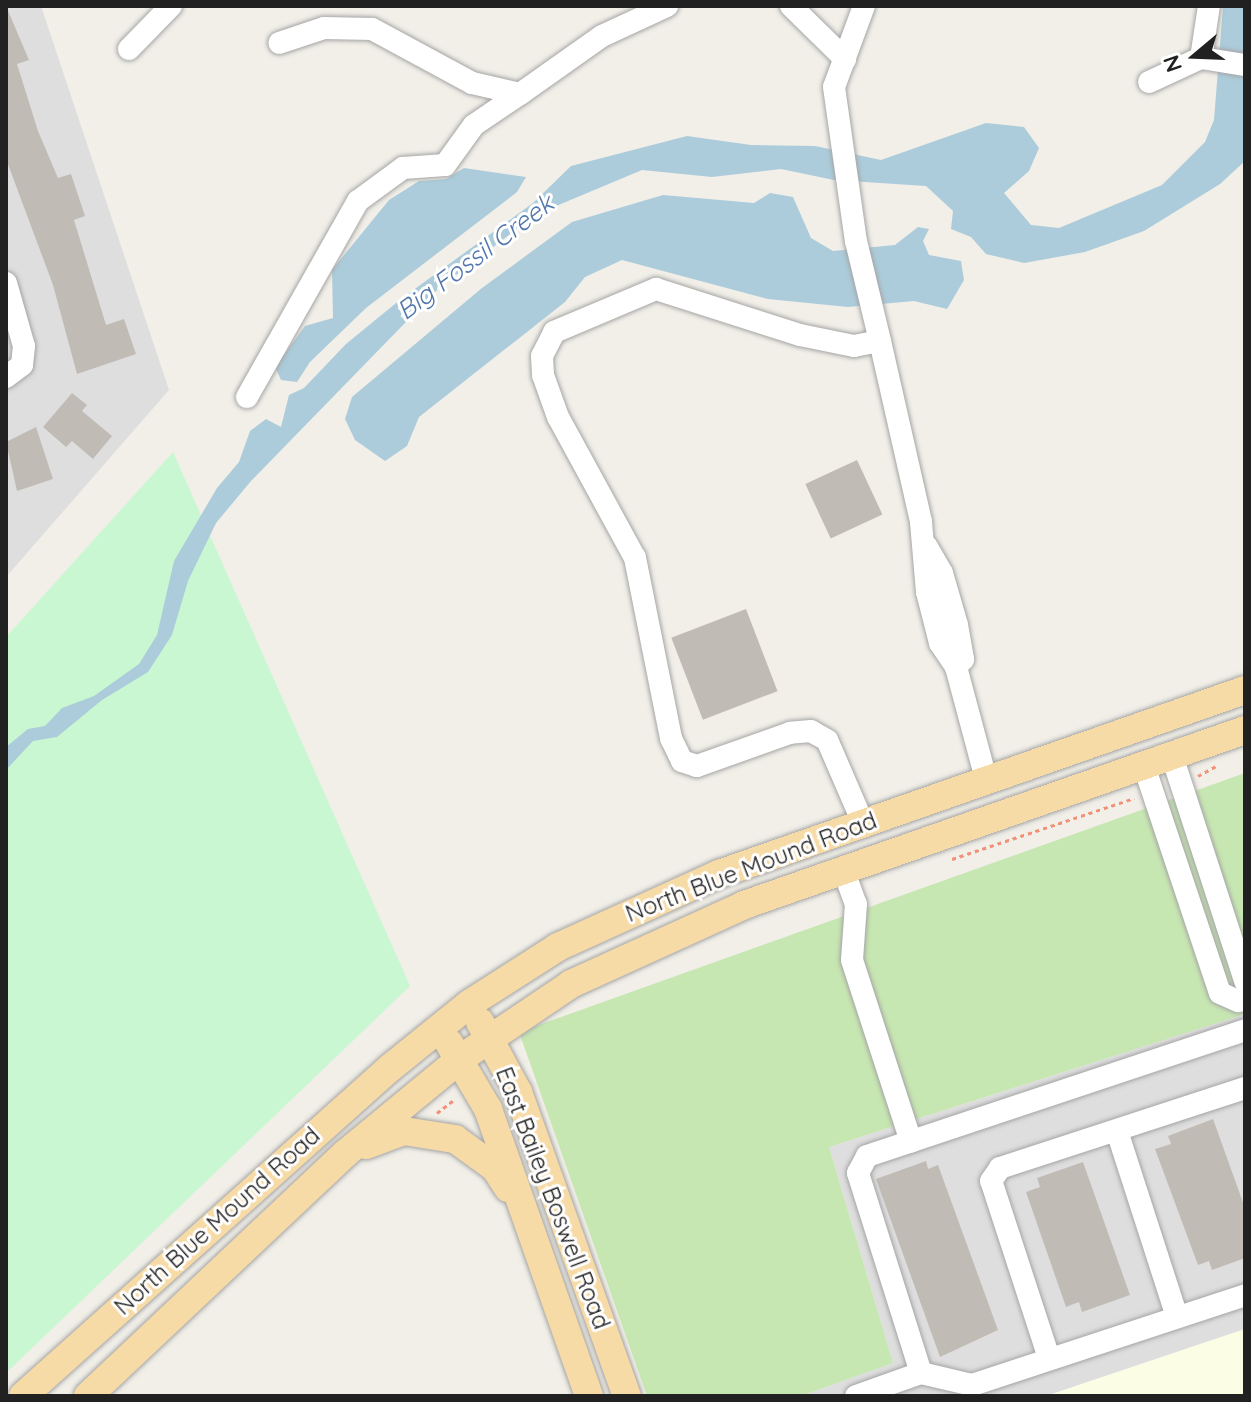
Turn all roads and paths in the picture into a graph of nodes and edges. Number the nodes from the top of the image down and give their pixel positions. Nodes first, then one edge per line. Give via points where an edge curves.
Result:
1 (171, 6) edge
2 (667, 6) edge
3 (791, 6) edge
4 (864, 6) edge
5 (1209, 6) edge
6 (279, 43) dead end
7 (129, 49) dead end
8 (1201, 58) junction
9 (845, 59) junction
10 (1245, 65) edge
11 (1149, 82) dead end
12 (520, 94) junction
13 (6, 283) edge
14 (880, 341) junction
15 (6, 377) edge
16 (247, 397) dead end
17 (1245, 690) edge
18 (1245, 707) edge
19 (1245, 730) edge
20 (1221, 764) dead end
21 (1176, 769) junction
22 (986, 779) junction
23 (1148, 779) junction
24 (863, 823) junction
25 (945, 860) dead end
26 (843, 869) junction
27 (1243, 998) edge
28 (469, 1004) junction
29 (440, 1029) junction
30 (1245, 1030) edge
31 (488, 1037) junction
32 (460, 1059) junction
33 (1245, 1088) edge
34 (460, 1093) dead end
35 (434, 1116) dead end
36 (1117, 1131) junction
37 (911, 1142) junction
38 (346, 1153) junction
39 (533, 1228) junction
40 (1245, 1295) edge
41 (1177, 1317) junction
42 (1049, 1358) junction
43 (921, 1373) junction
44 (23, 1396) edge
45 (88, 1396) edge
46 (589, 1396) edge
47 (627, 1396) edge
48 (856, 1396) edge

1 - 7 street
2 - 12 street via 602,36
3 - 9 street
4 - 9 street
5 - 8 street
6 - 12 street via 324,28 372,29 472,83
8 - 10 street
8 - 11 street
9 - 14 street via 834,87 839,140
12 - 16 street via 474,125 445,165 403,168 358,201
13 - 15 street via 24,346 22,365
14 - 22 street via 925,542 942,573 957,625 963,659 956,667
14 - 24 street via 854,346 800,335 656,289 566,324 554,332 542,356 558,417 635,558 671,738 682,761 697,766 790,733 811,731 827,740
17 - 22 main road, North Blue Mound Road
18 - 23 main road via 1154,741 1141,752
19 - 21 main road, North Blue Mound Road
20 - 21 path
21 - 23 main road, North Blue Mound Road
21 - 27 street
22 - 24 main road, North Blue Mound Road
23 - 25 path
23 - 26 main road, North Blue Mound Road
23 - 27 street via 1220,993
24 - 28 main road, North Blue Mound Road via 719,874 613,921 558,947
26 - 31 main road, North Blue Mound Road via 744,905 571,984
26 - 37 street via 856,904 852,960
28 - 29 main road, North Blue Mound Road
28 - 31 main road, East Bailey Boswell Road
29 - 32 main road, East Bailey Boswell Road
29 - 44 main road, North Blue Mound Road
30 - 37 street
31 - 32 main road, North Blue Mound Road
31 - 47 main road, East Bailey Boswell Road via 518,1092
32 - 38 main road, North Blue Mound Road
32 - 39 main road, East Bailey Boswell Road via 488,1109
33 - 36 street
34 - 35 path
36 - 41 street
36 - 42 street via 1000,1168 991,1181
37 - 43 street via 867,1156 858,1173
38 - 39 main road, North Blue Mound Road via 404,1131 455,1139 495,1168
38 - 45 main road, North Blue Mound Road
39 - 46 main road, East Bailey Boswell Road
40 - 41 street
41 - 42 street
42 - 43 street via 972,1385
43 - 48 street

